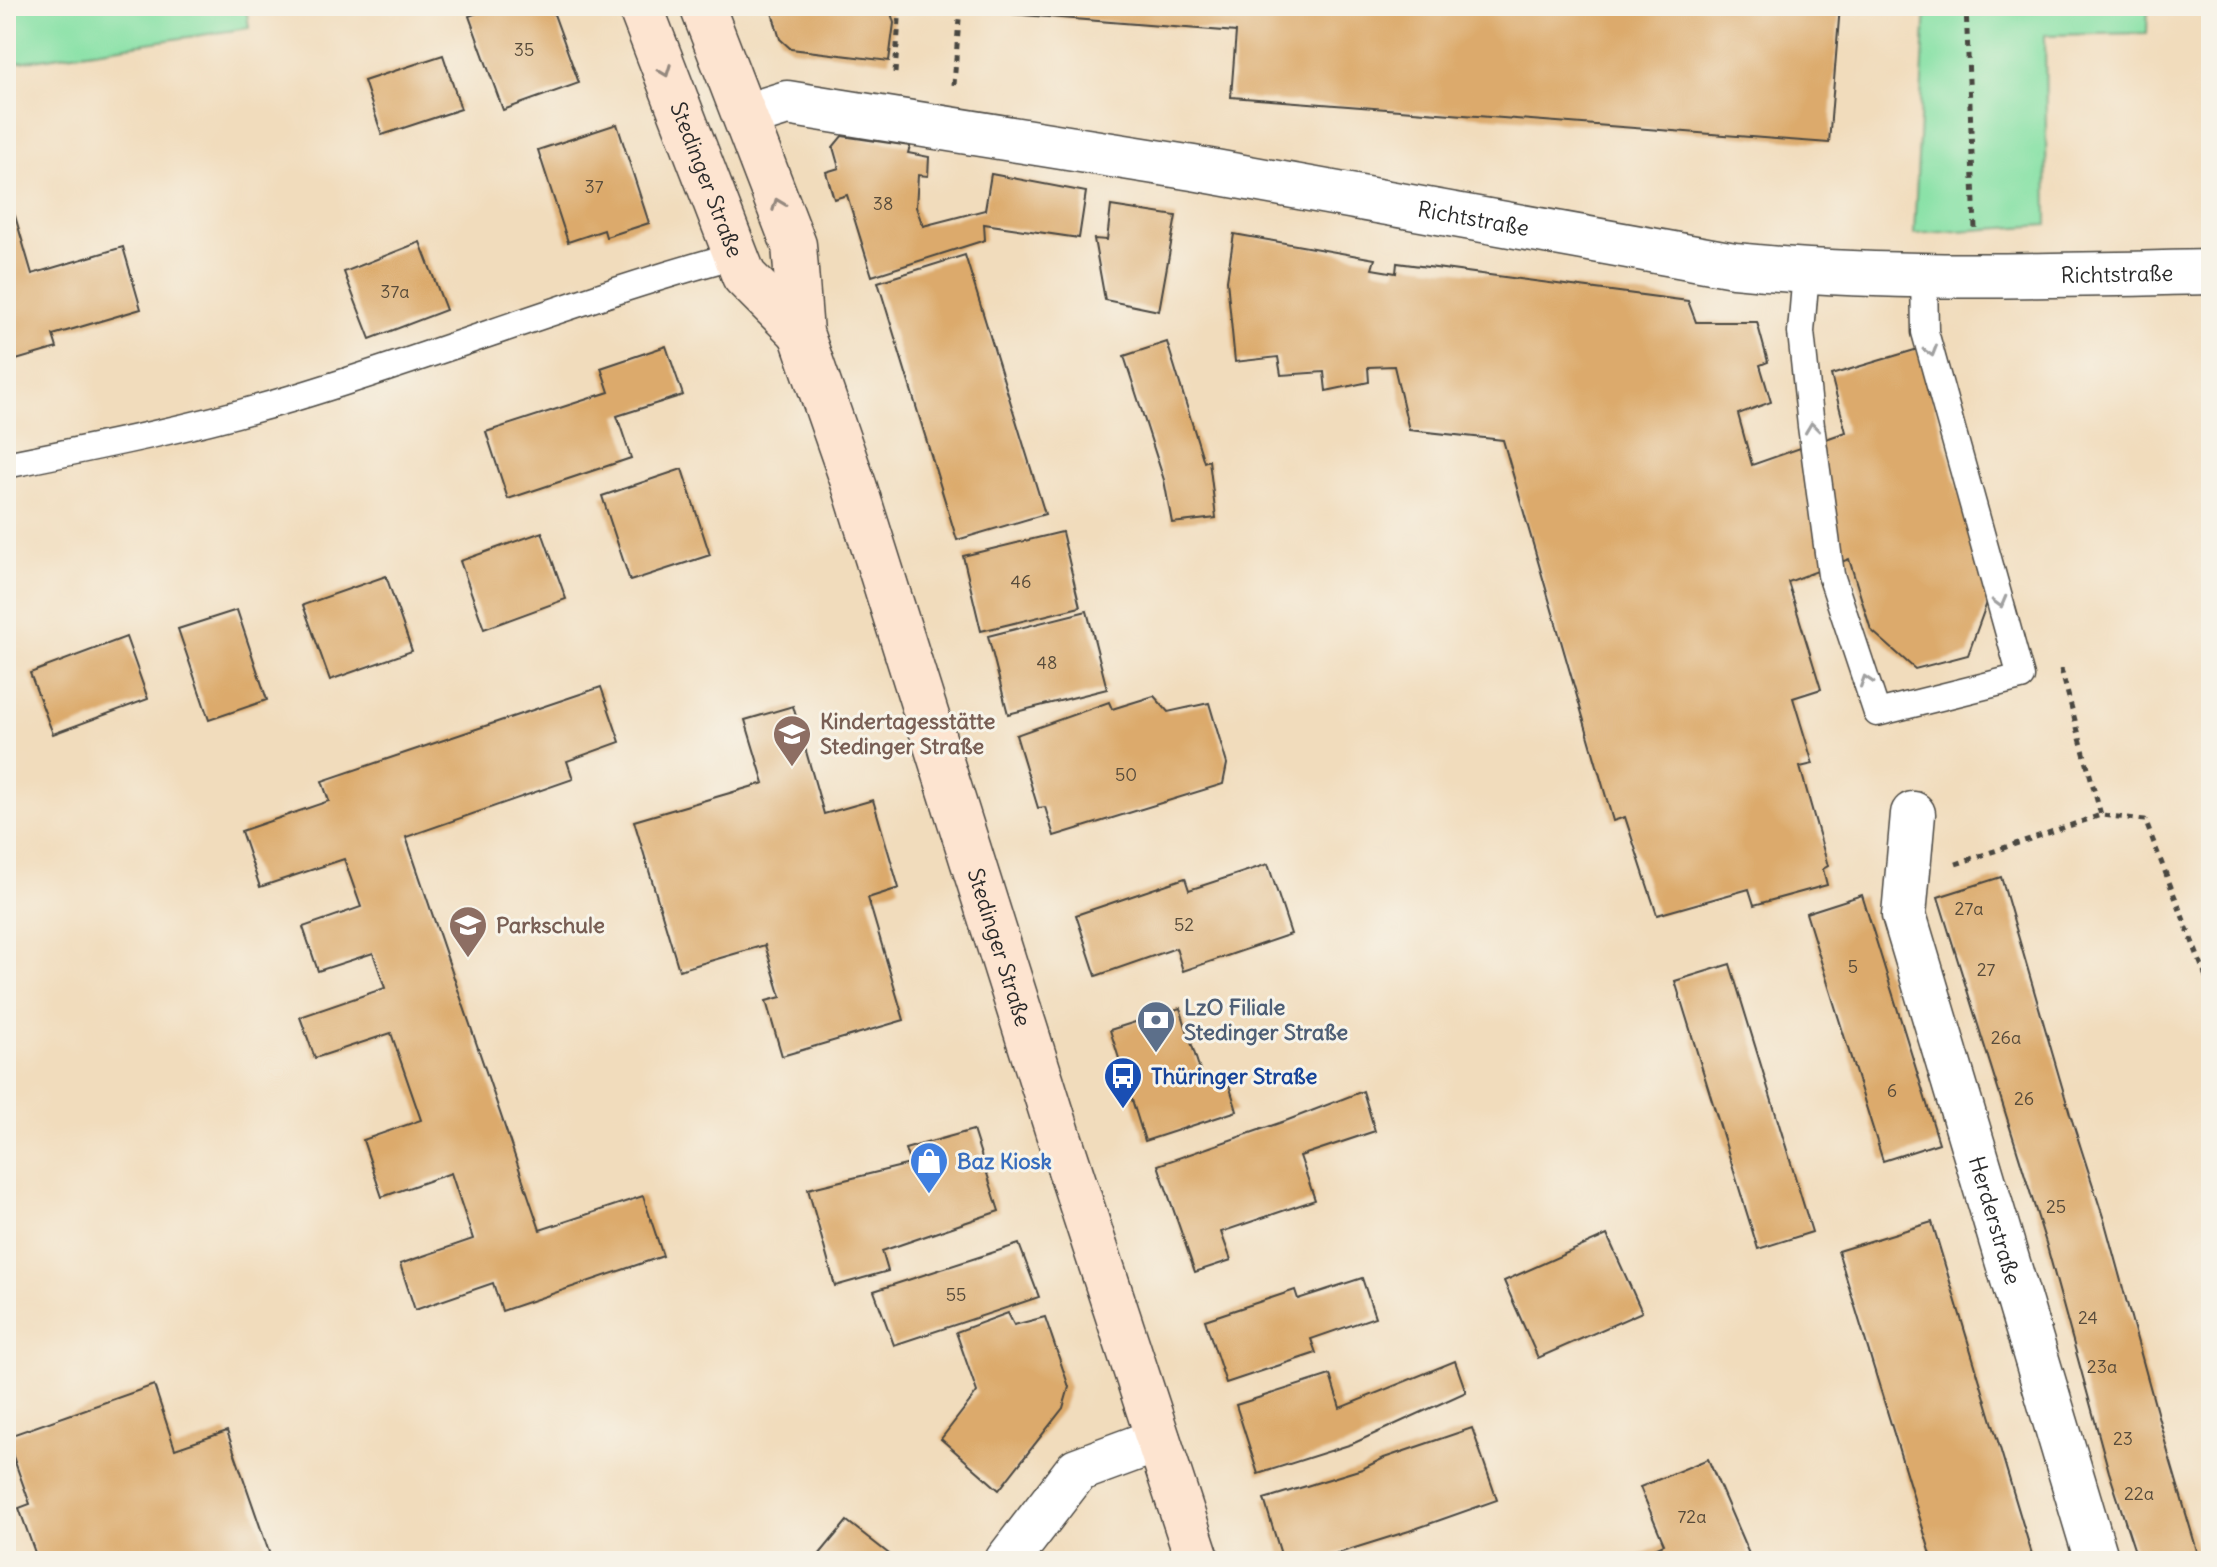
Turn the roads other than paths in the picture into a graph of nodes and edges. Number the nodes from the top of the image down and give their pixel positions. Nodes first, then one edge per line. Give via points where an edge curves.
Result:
1 (640, 6) edge
2 (702, 6) edge
3 (745, 116) junction
4 (690, 135) junction
5 (736, 255) junction
6 (1806, 272) junction
7 (2211, 272) edge
8 (1924, 274) junction
9 (801, 333) junction
10 (6, 465) edge
11 (1913, 814) dead end
12 (1158, 1440) junction
13 (1007, 1561) edge
14 (1198, 1561) edge
15 (2097, 1561) edge

1 -> 4 main road, Stedinger Straße
2 - 3 main road, Stedinger Straße
3 - 4 main road
3 - 6 street, Richtstraße via 787,103 1193,168 1734,265
9 -> 3 main road, Stedinger Straße via 794,245
4 - 5 main road, Stedinger Straße
5 - 9 main road, Stedinger Straße via 744,276
5 - 10 lane via 657,276 290,399 178,430
6 - 8 street, Richtstraße
8 -> 6 lane via 1925,332 2021,677 1877,713 1831,575 1801,332
7 - 8 street, Richtstraße
9 - 12 main road, Stedinger Straße
11 - 15 street, Herderstraße via 1904,915
12 - 13 street via 1077,1470
12 - 14 main road, Stedinger Straße

